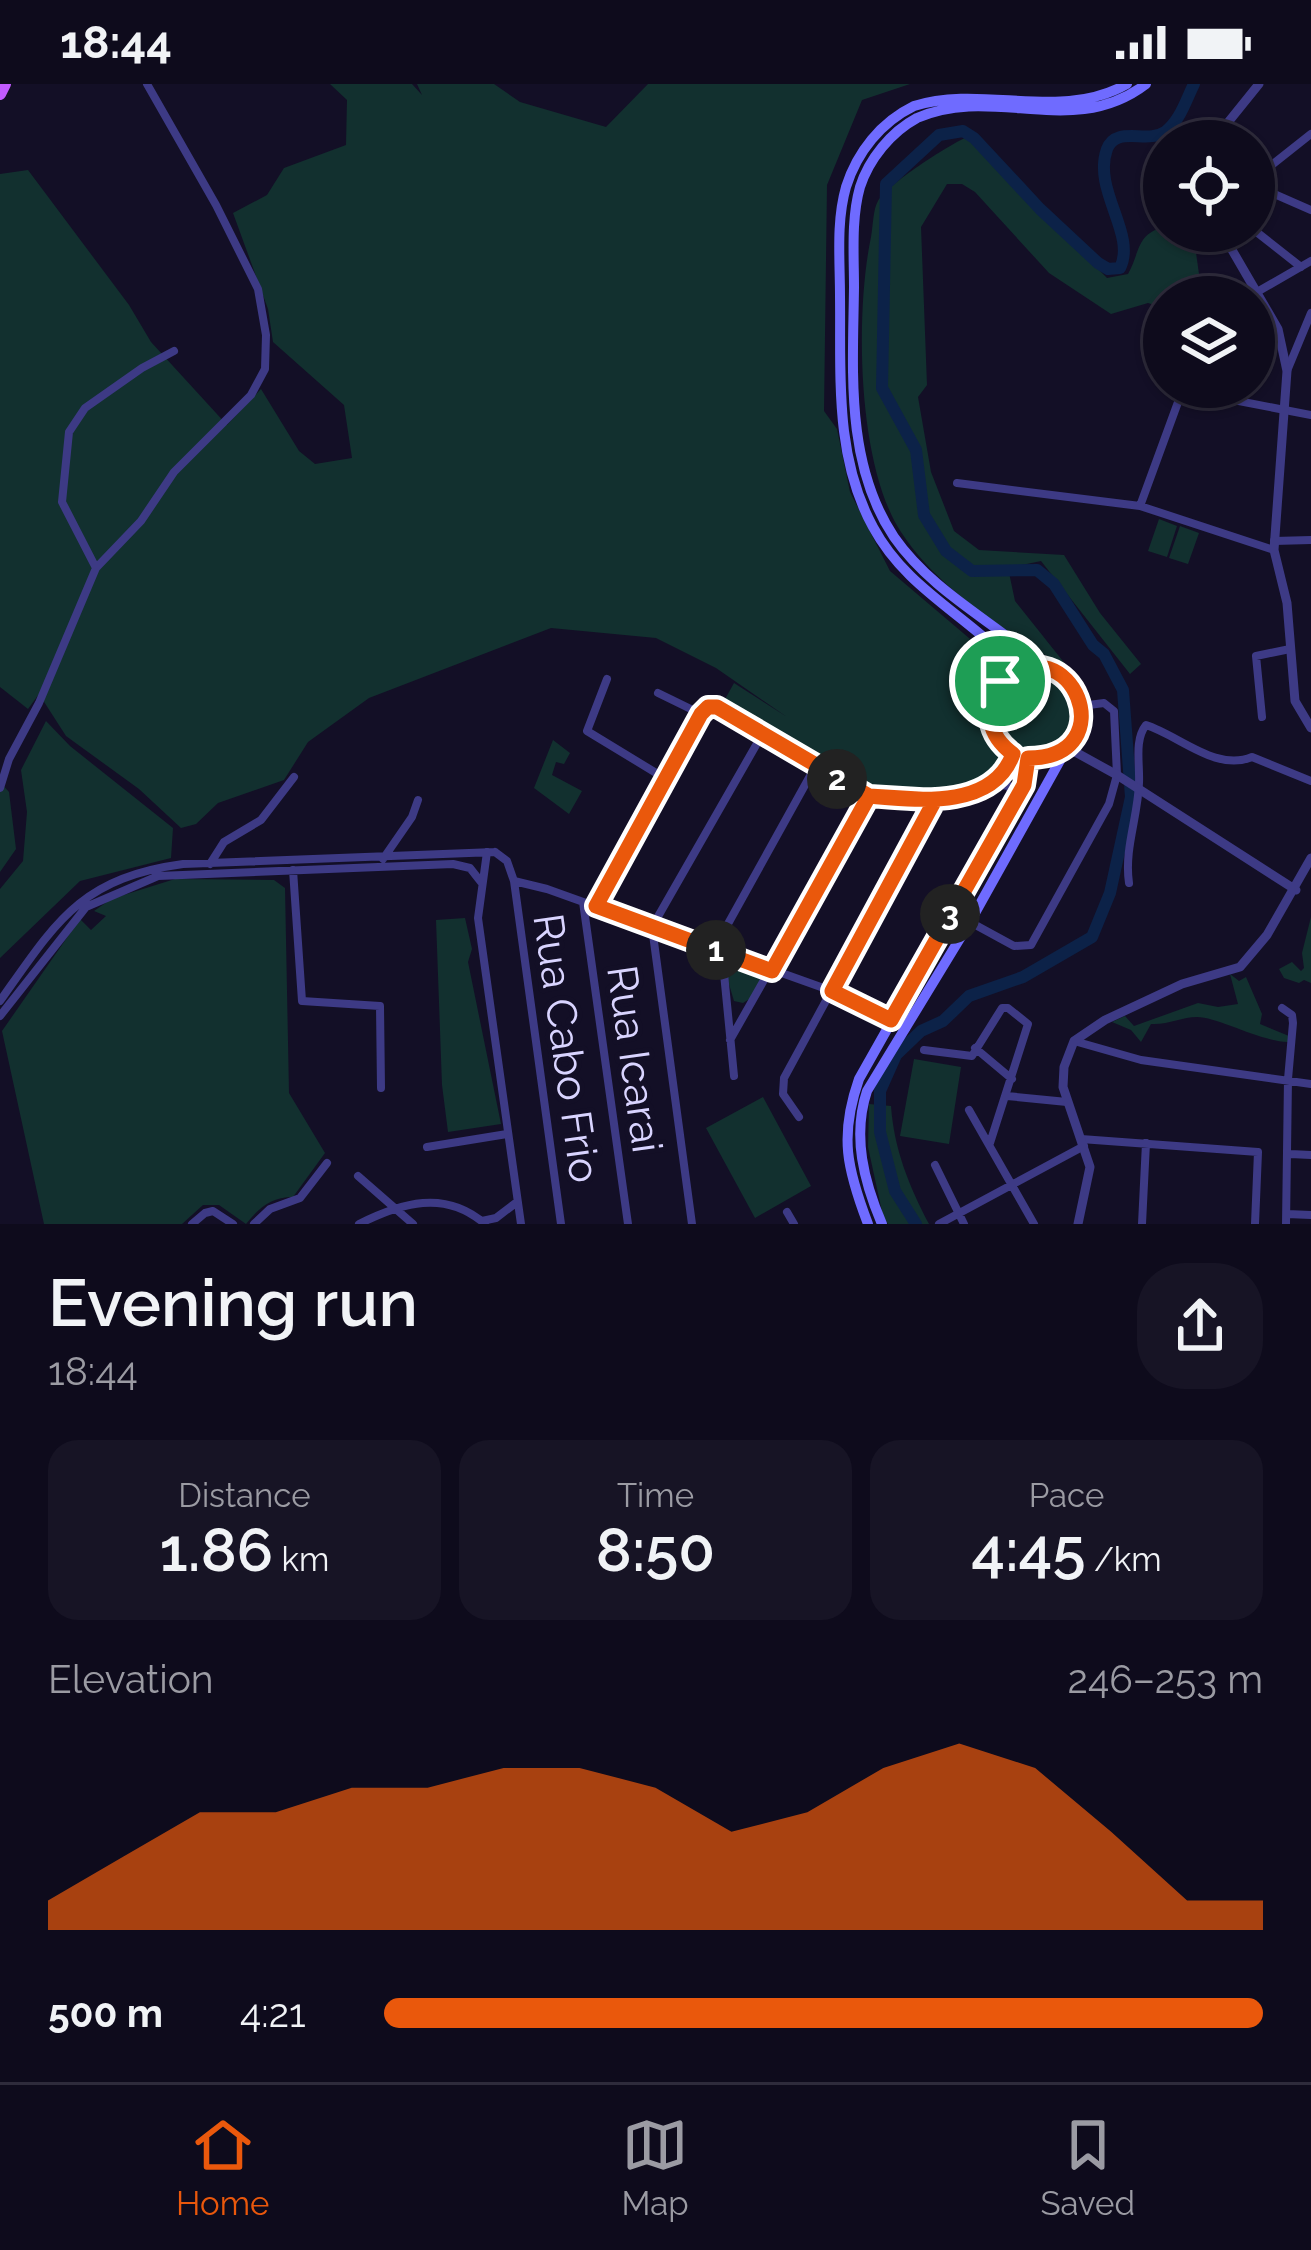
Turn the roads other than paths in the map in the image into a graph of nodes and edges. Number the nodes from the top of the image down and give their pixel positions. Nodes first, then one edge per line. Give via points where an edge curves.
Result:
1 (5, 84) edge
2 (147, 84) edge
3 (1126, 84) edge
4 (1147, 84) edge
5 (1258, 84) edge
6 (0, 94) edge
7 (1230, 120) edge
8 (1311, 134) edge
9 (1275, 164) edge
10 (1275, 192) edge
11 (1311, 210) edge
12 (1275, 247) edge
13 (1311, 261) edge
14 (1301, 267) junction
15 (1275, 282) edge
16 (1311, 313) edge
17 (1275, 324) edge
18 (174, 351) dead end
19 (1287, 371) junction
20 (1283, 410) junction
21 (1311, 415) edge
22 (957, 484) dead end
23 (1140, 506) junction
24 (1311, 540) edge
25 (1274, 545) junction
26 (96, 568) junction
27 (1290, 649) junction
28 (1046, 668) junction
29 (607, 679) dead end
30 (1000, 681) junction
31 (658, 693) dead end
32 (1082, 706) junction
33 (701, 714) junction
34 (1262, 717) dead end
35 (1311, 728) edge
36 (763, 733) junction
37 (1066, 749) junction
38 (1013, 754) junction
39 (1028, 758) junction
40 (815, 767) junction
41 (294, 777) dead end
42 (1121, 778) junction
43 (666, 779) junction
44 (1311, 781) edge
45 (984, 785) junction
46 (0, 788) edge
47 (1138, 789) junction
48 (869, 796) junction
49 (418, 800) dead end
50 (935, 800) junction
51 (1014, 801) junction
52 (491, 852) junction
53 (1311, 858) edge
54 (383, 861) junction
55 (211, 864) junction
56 (292, 865) junction
57 (514, 881) junction
58 (481, 882) junction
59 (1129, 883) dead end
60 (1295, 890) junction
61 (583, 902) junction
62 (596, 906) junction
63 (970, 922) junction
64 (652, 927) junction
65 (718, 951) junction
66 (772, 971) junction
67 (832, 991) junction
68 (0, 1000) edge
69 (727, 1006) junction
70 (1282, 1008) dead end
71 (749, 1009) junction
72 (0, 1016) edge
73 (891, 1020) junction
74 (906, 1029) junction
75 (730, 1040) junction
76 (1074, 1041) junction
77 (975, 1048) junction
78 (925, 1049) dead end
79 (734, 1076) dead end
80 (1012, 1079) junction
81 (1288, 1079) junction
82 (1311, 1084) edge
83 (381, 1088) dead end
84 (1006, 1096) junction
85 (1067, 1102) junction
86 (969, 1110) dead end
87 (799, 1117) dead end
88 (507, 1134) junction
89 (1146, 1142) junction
90 (990, 1143) junction
91 (1082, 1143) junction
92 (428, 1147) dead end
93 (1290, 1154) junction
94 (1311, 1155) edge
95 (327, 1163) dead end
96 (934, 1165) dead end
97 (358, 1176) dead end
98 (1012, 1186) junction
99 (518, 1201) junction
100 (394, 1207) junction
101 (787, 1213) dead end
102 (1311, 1215) edge
103 (961, 1219) edge
104 (1287, 1219) edge
105 (484, 1223) edge
106 (192, 1224) edge
107 (233, 1224) edge
108 (254, 1224) edge
109 (359, 1224) edge
110 (413, 1224) edge
111 (521, 1224) edge
112 (561, 1224) edge
113 (628, 1224) edge
114 (692, 1224) edge
115 (794, 1224) edge
116 (868, 1224) edge
117 (882, 1224) edge
118 (939, 1224) edge
119 (1034, 1224) edge
120 (1078, 1224) edge
121 (1142, 1224) edge
122 (1255, 1224) edge

1 - 6 main road
2 - 26 street via 251,274 267,354 251,395
3 - 30 main road via 1093,98 987,90 914,106 865,148 842,202 842,406 856,491 905,574 995,647
4 - 28 main road via 1096,109 980,103 917,118 874,158 856,209 855,403 869,486 893,535 928,575
5 - 7 street
8 - 9 street
10 - 11 street
12 - 14 street
13 - 14 street
14 - 15 street
16 - 19 street
17 - 19 street
18 - 26 street via 85,408 68,432 62,502
19 - 20 street
20 - 21 street
20 - 23 street via 1192,392 1176,398
20 - 25 street
22 - 23 street
23 - 25 street
24 - 25 street
25 - 27 street
26 - 46 street
27 - 34 street via 1256,656
27 - 35 street via 1295,701
28 - 30 main road via 1022,668
28 - 32 main road via 1073,686
29 - 43 street via 586,724 590,734
30 - 38 main road via 991,727
31 - 33 street
32 - 37 main road
32 - 42 street via 1112,707
33 - 36 street via 712,706
33 - 43 street
36 - 40 street
36 - 64 street
37 - 39 main road
37 - 42 street
37 - 63 main road
38 - 39 main road
38 - 45 street
39 - 51 main road
40 - 48 street
40 - 65 street
41 - 55 street
42 - 47 street
42 - 63 street via 1031,944 1014,946
43 - 62 street
44 - 47 street via 1252,757 1217,758 1146,725
45 - 50 street
45 - 51 street via 1006,784
47 - 59 street
47 - 60 street
48 - 50 street
48 - 66 street
49 - 54 street
50 - 67 street
51 - 73 main road
52 - 54 street
52 - 57 street via 507,861
52 - 58 street
53 - 60 street
54 - 56 street
54 - 58 street via 464,865
55 - 56 street
55 - 68 street via 161,867 83,897
56 - 72 street via 171,874 100,899 77,916
56 - 83 street via 302,1000 380,1006
57 - 61 street
57 - 112 street, Rua Cabo Frio
58 - 88 street via 479,931
60 - 76 street via 1240,967 1182,984
61 - 62 street
61 - 113 street, Rua Icarai
62 - 64 street
63 - 74 main road
64 - 65 street
64 - 114 street
65 - 66 street
65 - 69 street
66 - 67 street
66 - 71 street
67 - 73 street
67 - 87 street via 782,1086
69 - 71 street
69 - 75 street
70 - 81 street via 1293,1019
71 - 75 street
73 - 74 street
73 - 116 main road via 859,1079 845,1131
74 - 117 main road via 867,1091 860,1123 862,1166
75 - 79 street
76 - 81 street via 1141,1060
76 - 85 street via 1063,1078
77 - 78 street via 972,1056
77 - 80 street
77 - 80 street via 1008,1008 1028,1026
80 - 84 street
81 - 82 street
81 - 93 street
84 - 85 street
84 - 90 street
85 - 91 street
86 - 90 street
88 - 92 street
88 - 99 street
89 - 91 street
89 - 121 street
89 - 122 street via 1258,1152
90 - 98 street
91 - 98 street
91 - 120 street via 1090,1167
93 - 94 street
93 - 104 street
95 - 108 street via 300,1198
96 - 103 street
97 - 100 street
98 - 103 street
98 - 119 street
99 - 105 street
99 - 111 street
100 - 105 street via 441,1203
100 - 109 street
100 - 110 street
101 - 115 street
102 - 104 street
103 - 118 street
106 - 107 street via 208,1211

